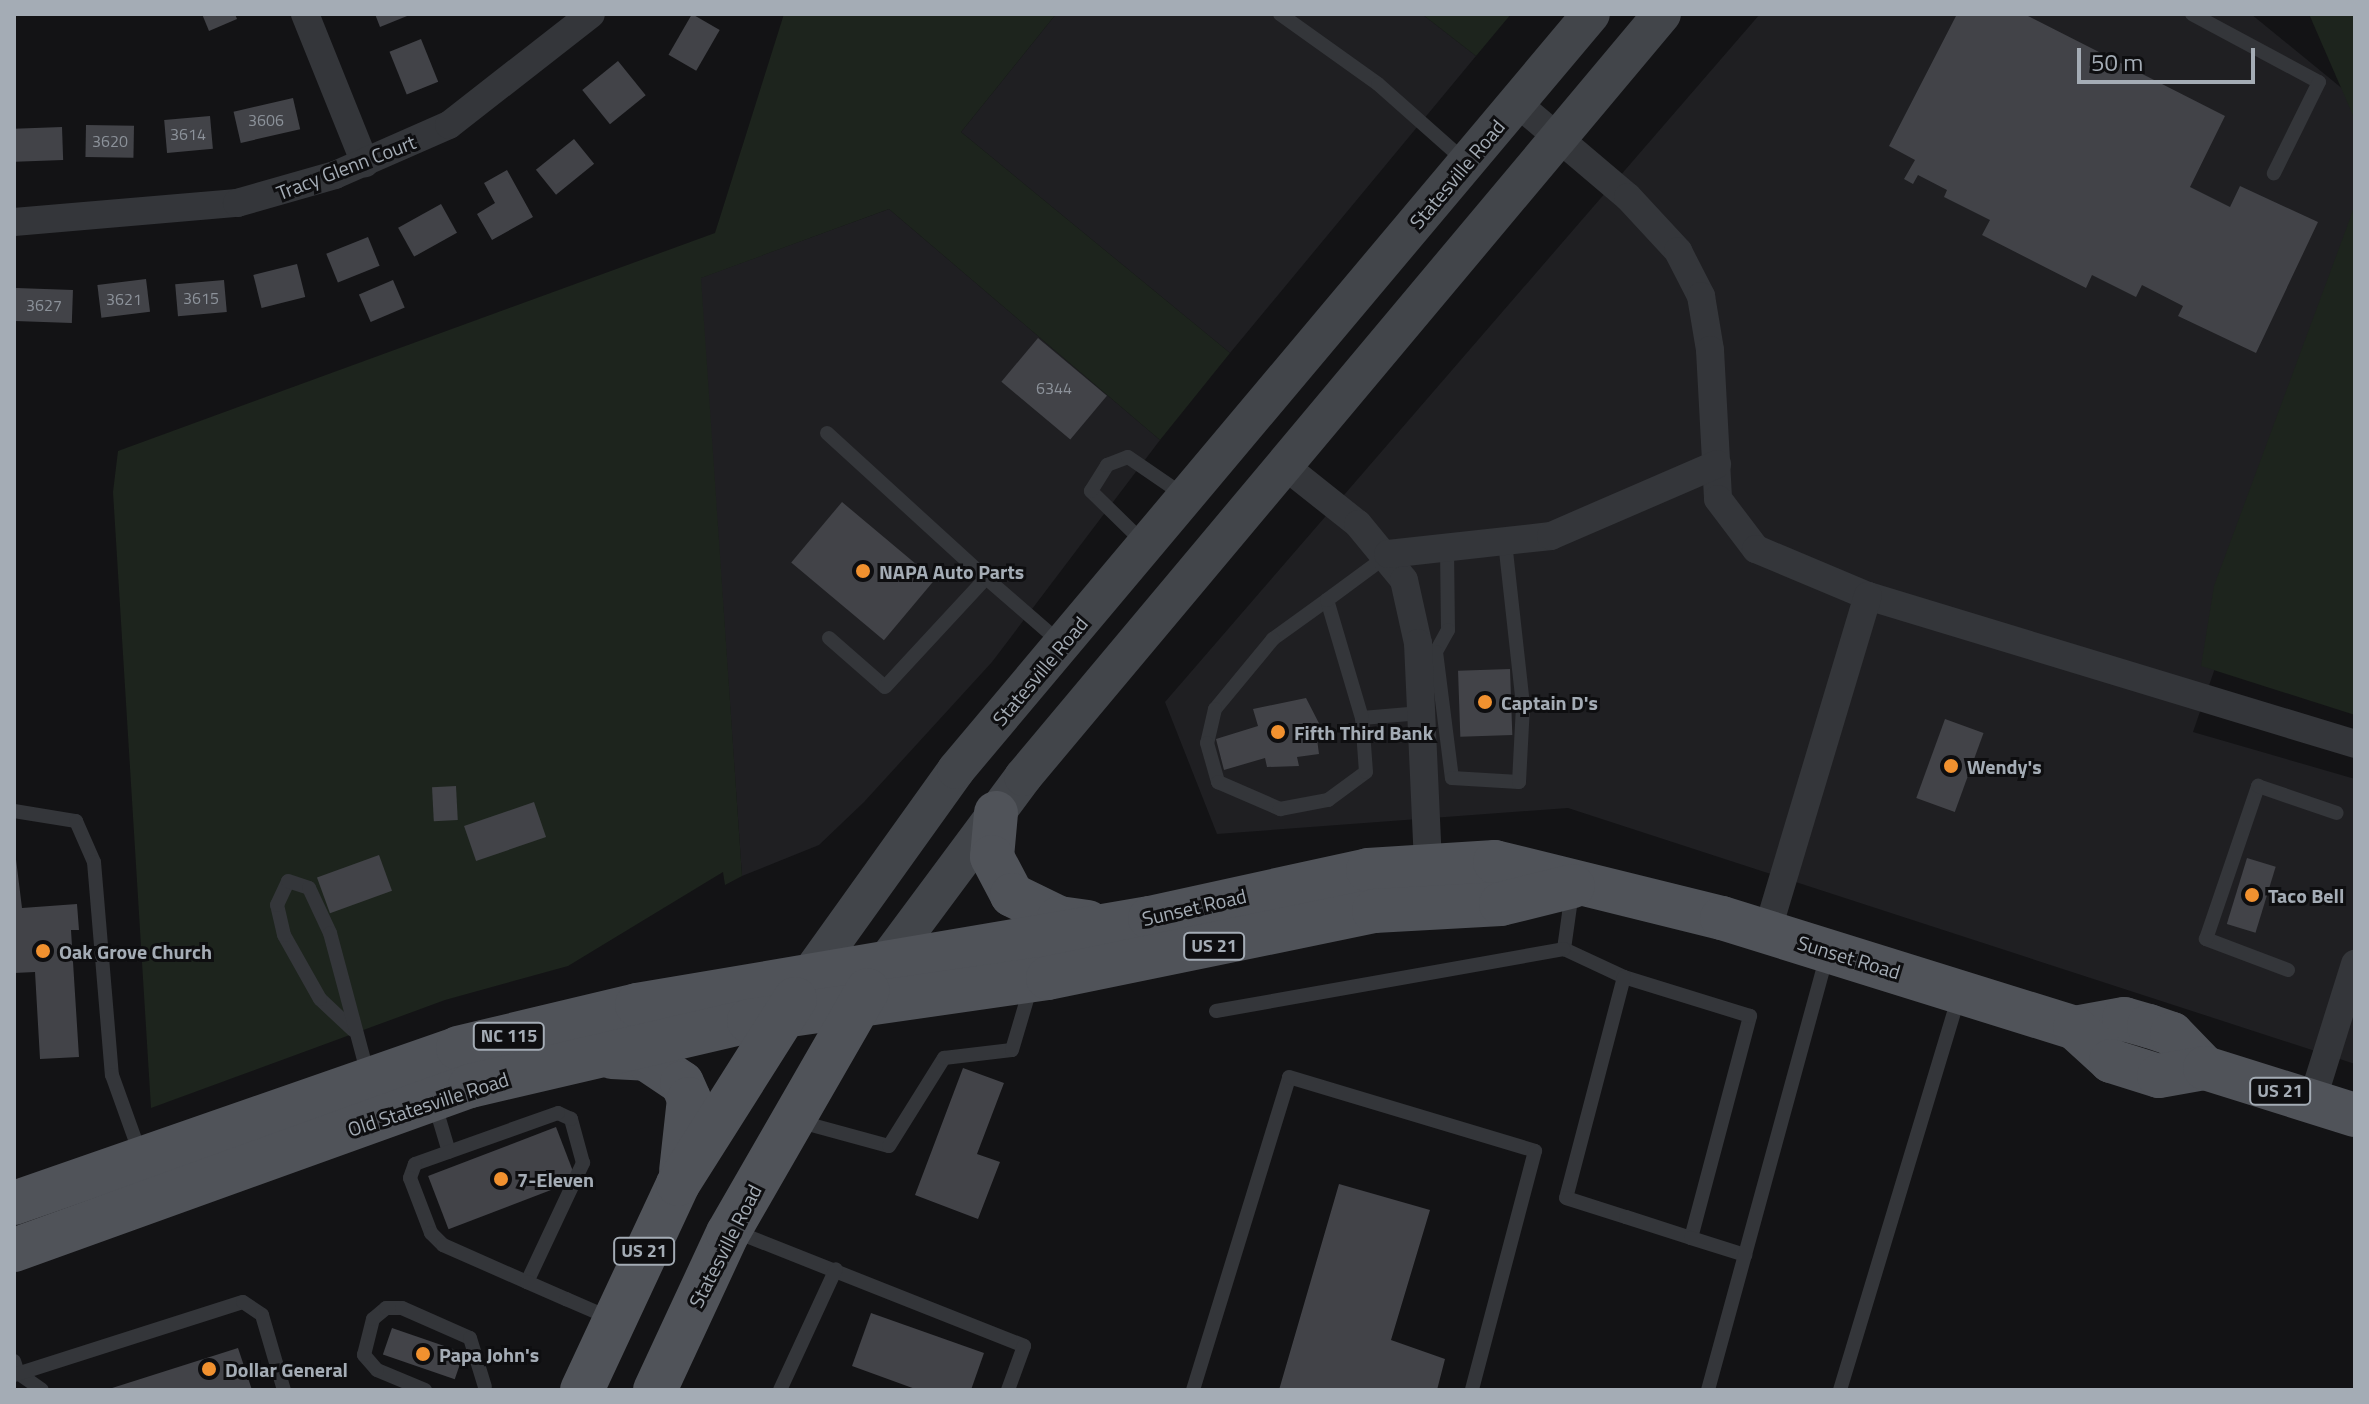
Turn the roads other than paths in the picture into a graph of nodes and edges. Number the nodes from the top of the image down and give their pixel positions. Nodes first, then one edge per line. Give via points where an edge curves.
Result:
1 (305, 14) edge
2 (591, 14) edge
3 (1280, 14) edge
4 (1591, 14) edge
5 (1662, 14) edge
6 (2192, 14) edge
7 (1517, 103) junction
8 (1557, 140) junction
9 (1467, 162) junction
10 (365, 163) junction
11 (2274, 173) dead end
12 (14, 222) edge
13 (827, 433) dead end
14 (1717, 464) junction
15 (1285, 466) junction
16 (1186, 498) junction
17 (1505, 542) junction
18 (1147, 545) junction
19 (1447, 549) junction
20 (1388, 554) junction
21 (986, 578) junction
22 (1868, 596) junction
23 (1327, 600) junction
24 (829, 638) dead end
25 (1063, 644) junction
26 (1421, 713) junction
27 (1362, 718) junction
28 (2355, 744) edge
29 (14, 811) edge
30 (996, 813) junction
31 (2337, 813) dead end
32 (1428, 865) junction
33 (1573, 886) junction
34 (1110, 925) junction
35 (1767, 932) junction
36 (1564, 949) junction
37 (1828, 950) junction
38 (888, 959) junction
39 (2355, 964) edge
40 (813, 970) junction
41 (2288, 970) dead end
42 (1624, 977) junction
43 (1033, 980) junction
44 (1960, 992) junction
45 (855, 1011) junction
46 (1216, 1011) dead end
47 (785, 1016) junction
48 (353, 1030) junction
49 (598, 1057) junction
50 (370, 1079) junction
51 (433, 1099) junction
52 (2312, 1101) junction
53 (2355, 1115) edge
54 (793, 1120) junction
55 (449, 1152) junction
56 (142, 1159) junction
57 (678, 1184) junction
58 (14, 1203) edge
59 (730, 1230) junction
60 (1691, 1238) junction
61 (14, 1250) edge
62 (1745, 1255) junction
63 (836, 1269) junction
64 (527, 1282) junction
65 (613, 1319) junction
66 (15, 1370) edge
67 (485, 1389) edge
68 (42, 1390) edge
69 (284, 1390) edge
70 (425, 1390) edge
71 (582, 1390) edge
72 (655, 1390) edge
73 (780, 1390) edge
74 (1008, 1390) edge
75 (1193, 1390) edge
76 (1472, 1390) edge
77 (1708, 1390) edge
78 (1840, 1390) edge

1 - 10 street
2 - 10 street, Tracy Glenn Court via 449,125
3 - 9 lane via 1378,84
4 - 7 main road, Statesville Road
5 - 8 main road, Statesville Road
6 - 11 lane via 2319,82
7 - 8 street
7 - 9 main road, Statesville Road
8 - 14 street via 1628,197 1678,251 1701,296
8 - 15 main road, Statesville Road
9 - 16 main road, Statesville Road
10 - 12 street, Tracy Glenn Court via 237,203
13 - 21 lane
14 - 17 street via 1551,536
14 - 22 street via 1718,499 1756,549
15 - 20 street
15 - 30 main road, Statesville Road
16 - 18 main road, Statesville Road
16 - 18 lane via 1128,457 1107,465 1091,491
17 - 19 street
17 - 19 lane via 1523,705 1519,782 1452,778 1436,652 1448,630
18 - 25 main road, Statesville Road
19 - 20 street
20 - 23 lane
20 - 26 street via 1413,610
21 - 24 lane via 885,687
21 - 25 lane
22 - 28 street
22 - 35 street
23 - 27 lane
23 - 27 lane via 1264,651 1215,709 1207,743 1218,782 1280,809 1328,800 1366,772
25 - 40 main road, Statesville Road via 956,770
26 - 27 lane
26 - 32 street
29 - 56 lane via 76,821 94,862 112,1075
30 - 34 main road via 992,857 1012,895 1059,918
30 - 38 main road, Statesville Road
31 - 41 lane via 2258,786 2206,939
32 - 33 main road, Sunset Road / US 21 via 1495,862
32 - 34 main road, Sunset Road / US 21 via 1295,883
33 - 35 main road, Sunset Road / US 21
33 - 36 lane
33 - 43 main road, Sunset Road / US 21 via 1501,904 1304,923
34 - 38 main road, Sunset Road / US 21
35 - 37 main road, Sunset Road / US 21
36 - 42 lane
36 - 46 lane
37 - 44 main road, Sunset Road / US 21
37 - 62 lane
38 - 40 main road, Sunset Road / US 21
38 - 45 main road, Statesville Road
39 - 52 street
40 - 47 main road, Statesville Road / US 21
40 - 50 main road, Old Statesville Road / NC 115 via 458,1048
42 - 60 lane via 1566,1198
42 - 60 lane via 1750,1016
43 - 45 main road, Sunset Road / US 21
43 - 54 lane via 1012,1050 944,1058 889,1146
44 - 52 main road, Sunset Road / US 21 via 2075,1028 2124,1019 2160,1030 2205,1068
44 - 78 lane
45 - 47 main road, Old Statesville Road / NC 115
45 - 54 main road, Statesville Road
47 - 49 main road, Old Statesville Road / NC 115
47 - 57 main road, Statesville Road / US 21
48 - 48 lane via 330,933 309,888 288,881 277,905 284,935 320,999
48 - 50 lane
49 - 51 main road, Old Statesville Road / NC 115
49 - 57 main road via 646,1059 682,1083 689,1099
50 - 56 main road, Old Statesville Road / NC 115
51 - 55 lane
51 - 61 main road, Old Statesville Road / NC 115
52 - 53 main road, Sunset Road / US 21
54 - 59 main road, Statesville Road
55 - 64 lane via 415,1164 410,1178 431,1233
55 - 64 lane via 558,1113 571,1119 583,1163 579,1180
56 - 58 main road, Old Statesville Road / NC 115
57 - 65 main road, Statesville Road / US 21
59 - 63 lane
59 - 72 main road, Statesville Road
60 - 62 lane
62 - 77 lane
63 - 73 lane
63 - 74 lane via 1024,1346
64 - 65 lane
65 - 71 main road, Statesville Road / US 21
66 - 68 lane
66 - 69 lane via 243,1302 262,1315
67 - 70 lane via 470,1338 402,1308 386,1308 373,1319 364,1355 377,1370
75 - 76 lane via 1289,1077 1535,1151

